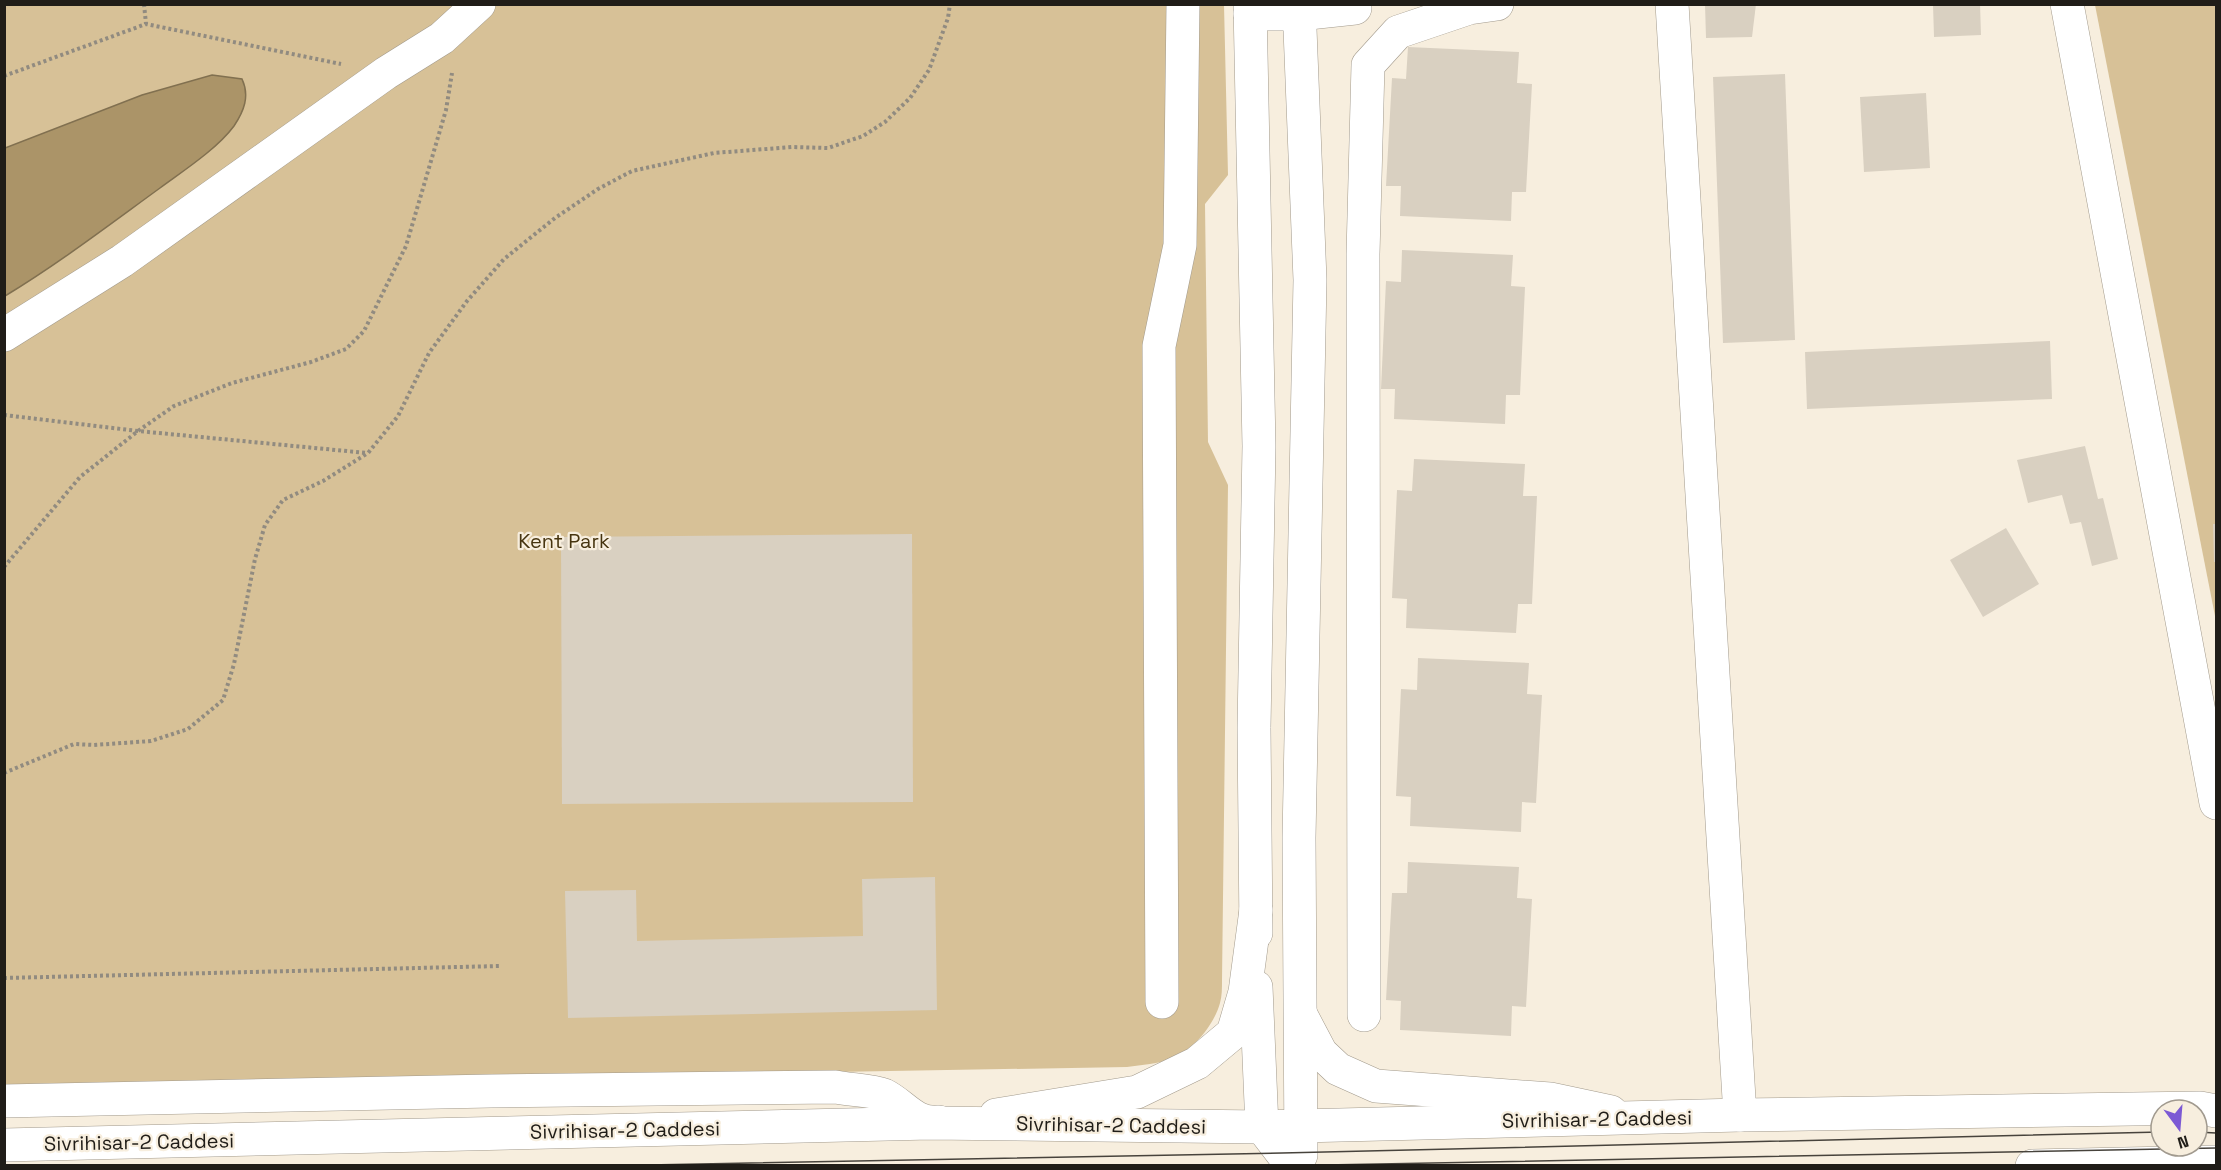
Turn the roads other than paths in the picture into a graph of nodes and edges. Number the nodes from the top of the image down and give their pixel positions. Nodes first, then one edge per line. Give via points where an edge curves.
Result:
1 (479, 4) edge
2 (1183, 4) edge
3 (1497, 4) edge
4 (1672, 4) edge
5 (2067, 4) edge
6 (1359, 6) edge
7 (1250, 9) edge
8 (1299, 9) edge
9 (1301, 72) junction
10 (4, 335) edge
11 (2217, 803) edge
12 (1256, 910) junction
13 (1162, 1002) dead end
14 (1300, 1012) junction
15 (1364, 1015) dead end
16 (4, 1101) edge
17 (2217, 1111) edge
18 (1740, 1115) junction
19 (1636, 1118) junction
20 (930, 1123) junction
21 (1301, 1126) junction
22 (1262, 1127) junction
23 (4, 1145) edge
24 (2204, 1162) edge
25 (1292, 1166) edge
26 (1301, 1166) edge
27 (2032, 1166) edge

1 - 10 street via 442,38 386,73 122,261
2 - 13 street via 1180,245 1159,346
3 - 15 street via 1469,8 1398,32 1368,65 1363,254
4 - 18 street
5 - 11 street
6 - 8 street
6 - 9 street via 1330,23 1313,44
7 - 8 street
7 - 12 street via 1259,446 1254,728
8 - 9 street
9 - 14 street via 1310,280 1301,711
12 - 20 street via 1245,992 1233,1033 1197,1063 1137,1092
12 - 22 street
14 - 19 street via 1321,1053 1338,1069 1376,1086 1550,1099
14 - 21 street
16 - 20 street via 836,1088 884,1095 906,1113
17 - 18 street, Sivrihisar-2 Caddesi via 2200,1108
18 - 19 street, Sivrihisar-2 Caddesi
19 - 21 street, Sivrihisar-2 Caddesi
20 - 22 street, Sivrihisar-2 Caddesi
20 - 23 street, Sivrihisar-2 Caddesi
21 - 22 street, Sivrihisar-2 Caddesi
21 - 26 street
22 - 25 street
24 - 27 street

